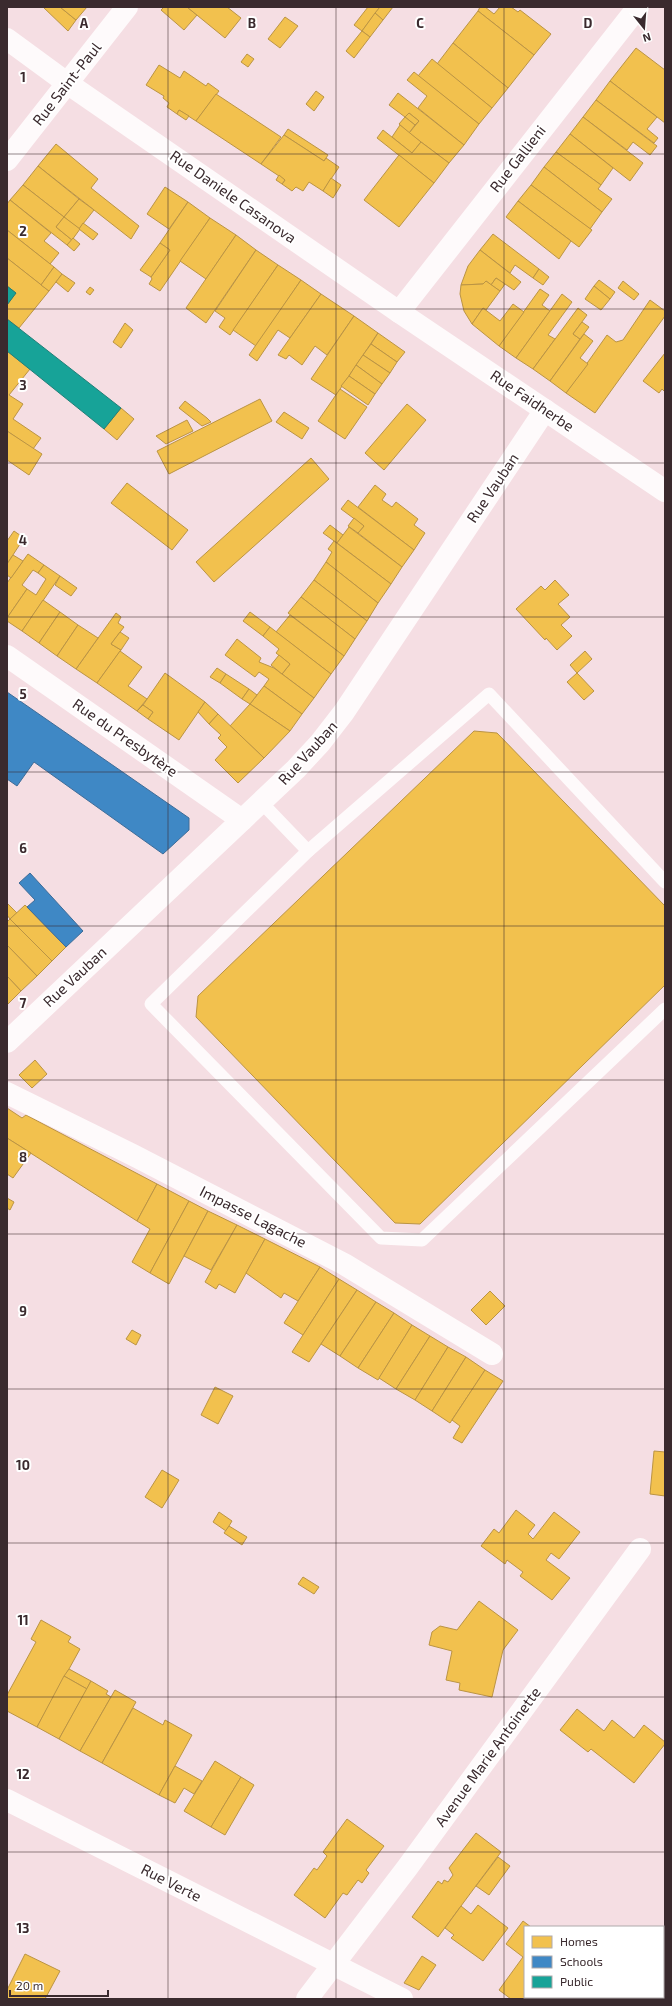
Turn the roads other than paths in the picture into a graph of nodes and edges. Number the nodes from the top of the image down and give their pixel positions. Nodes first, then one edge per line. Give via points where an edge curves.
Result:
1 (127, 7) edge
2 (638, 7) edge
3 (7, 39) edge
4 (67, 83) junction
5 (7, 160) edge
6 (399, 312) junction
7 (545, 410) junction
8 (665, 491) edge
9 (7, 656) edge
10 (261, 802) junction
11 (242, 820) junction
12 (308, 850) junction
13 (665, 882) edge
14 (665, 1009) edge
15 (7, 1042) edge
16 (7, 1093) edge
17 (492, 1354) dead end
18 (640, 1549) dead end
19 (7, 1800) edge
20 (334, 1965) junction
21 (307, 1999) edge
22 (402, 1999) edge

1 - 4 street, Rue Saint-Paul
2 - 6 street, Rue Gallieni
3 - 4 street, Rue Daniele Casanova
4 - 5 street, Rue Saint-Paul
4 - 6 street, Rue Daniele Casanova
6 - 7 street, Rue Faidherbe
7 - 8 street, Rue Faidherbe
7 - 10 street, Rue Vauban via 344,712 320,743
9 - 11 street, Rue du Presbytère
10 - 11 street, Rue Vauban
10 - 12 lane
11 - 15 street, Rue Vauban
12 - 13 lane via 489,694
12 - 14 lane via 151,1004 381,1238 422,1240
16 - 17 street, Impasse Lagache via 140,1158 344,1264
18 - 20 street, Avenue Marie Antoinette
19 - 20 street, Rue Verte
20 - 21 street
20 - 22 street, Rue Verte

